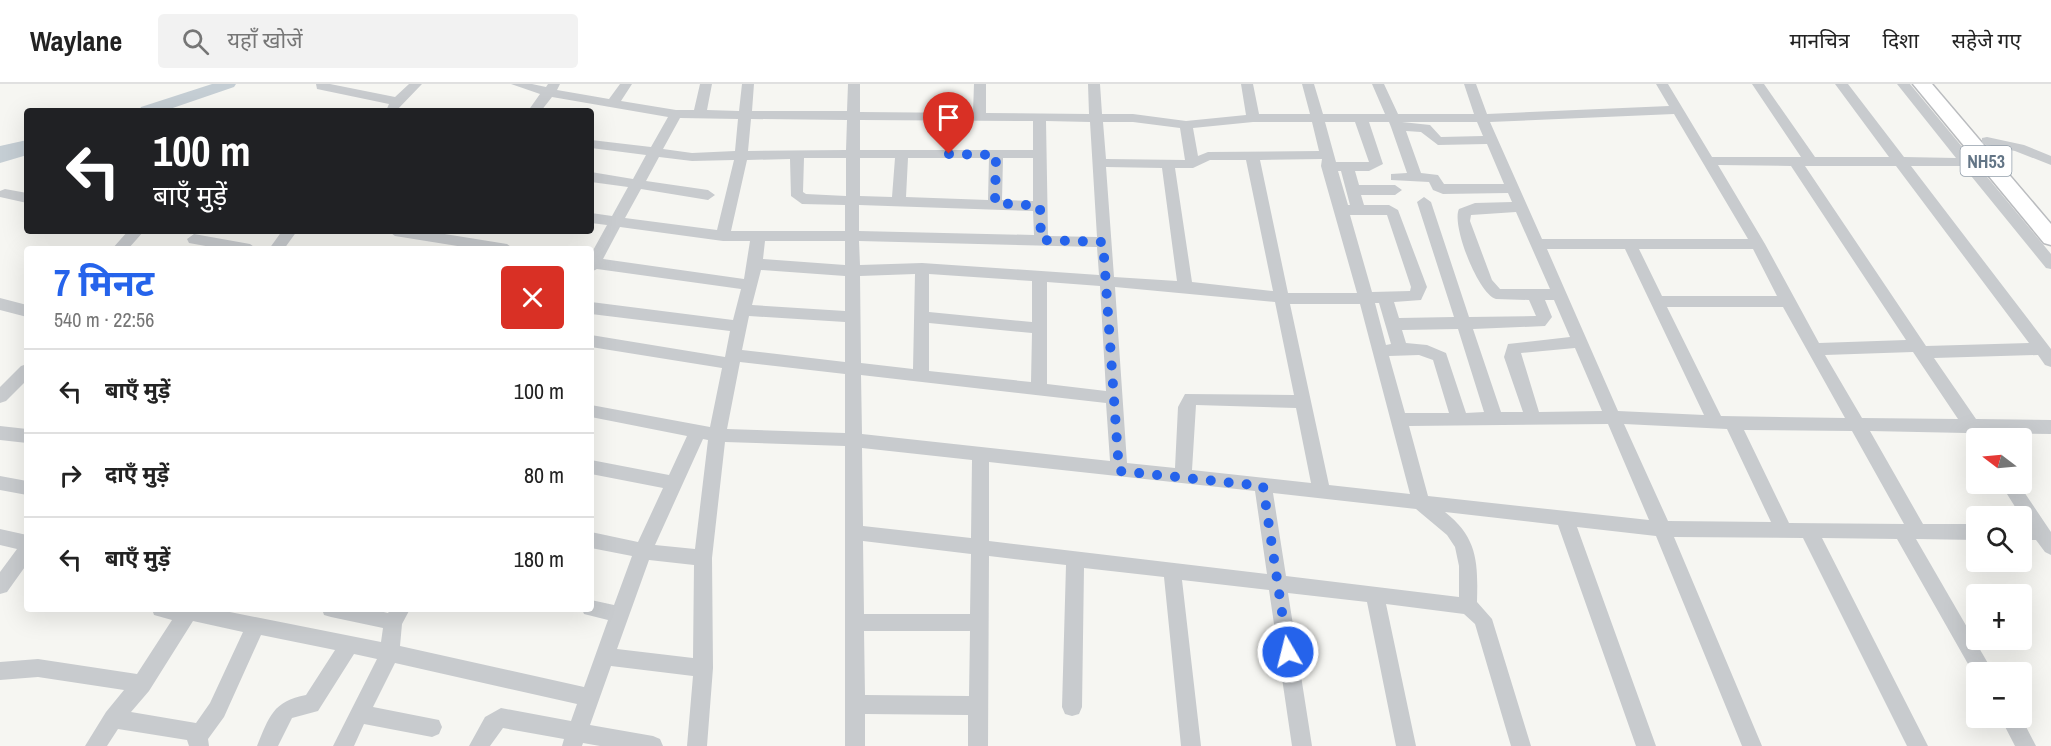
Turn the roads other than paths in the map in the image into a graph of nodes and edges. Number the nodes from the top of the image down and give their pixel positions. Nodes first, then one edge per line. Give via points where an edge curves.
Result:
1 (416, 84) edge
2 (517, 84) edge
3 (626, 84) edge
4 (706, 84) edge
5 (748, 84) edge
6 (854, 84) edge
7 (980, 84) edge
8 (1094, 84) edge
9 (1247, 84) edge
10 (1308, 84) edge
11 (1378, 84) edge
12 (1470, 84) edge
13 (1662, 84) edge
14 (1758, 84) edge
15 (1841, 84) edge
16 (1903, 84) edge
17 (1922, 84) edge
18 (1937, 84) edge
19 (321, 86) dead end
20 (551, 88) edge
21 (612, 104) junction
22 (394, 107) edge
23 (536, 108) edge
24 (1677, 110) junction
25 (676, 114) junction
26 (699, 115) junction
27 (743, 116) junction
28 (854, 117) junction
29 (979, 117) junction
30 (1039, 117) junction
31 (1096, 117) junction
32 (1253, 118) junction
33 (1315, 118) junction
34 (1482, 118) junction
35 (1361, 119) junction
36 (1395, 123) junction
37 (1186, 125) junction
38 (1493, 140) junction
39 (1986, 141) junction
40 (594, 144) edge
41 (654, 153) junction
42 (797, 154) junction
43 (854, 154) junction
44 (902, 154) junction
45 (1040, 154) junction
46 (996, 155) junction
47 (1252, 155) junction
48 (741, 157) junction
49 (1326, 160) junction
50 (1706, 161) junction
51 (1803, 161) junction
52 (1900, 161) junction
53 (2051, 161) edge
54 (1969, 162) junction
55 (1099, 163) junction
56 (1168, 164) junction
57 (1193, 164) junction
58 (1347, 166) junction
59 (594, 177) edge
60 (1415, 177) junction
61 (638, 184) junction
62 (1514, 188) junction
63 (1353, 190) junction
64 (5, 194) dead end
65 (708, 195) dead end
66 (24, 197) edge
67 (899, 200) junction
68 (853, 201) junction
69 (1424, 202) dead end
70 (995, 203) junction
71 (1040, 206) junction
72 (1522, 207) junction
73 (1340, 210) junction
74 (1358, 210) junction
75 (2051, 216) edge
76 (594, 218) edge
77 (616, 221) junction
78 (134, 234) edge
79 (288, 234) edge
80 (410, 234) edge
81 (723, 236) junction
82 (758, 236) junction
83 (852, 236) junction
84 (2051, 238) edge
85 (194, 239) dead end
86 (441, 240) edge
87 (1041, 240) junction
88 (1103, 242) junction
89 (1629, 243) junction
90 (1539, 244) junction
91 (1758, 244) junction
92 (122, 246) edge
93 (232, 246) edge
94 (278, 246) edge
95 (485, 246) edge
96 (594, 261) edge
97 (755, 264) junction
98 (2051, 264) edge
99 (594, 265) edge
100 (922, 268) junction
101 (854, 271) junction
102 (1041, 276) junction
103 (1107, 282) junction
104 (750, 285) junction
105 (1185, 287) junction
106 (1535, 295) junction
107 (1561, 295) junction
108 (1282, 297) junction
109 (1386, 299) junction
110 (1365, 300) junction
111 (1786, 301) junction
112 (1657, 302) junction
113 (0, 304) edge
114 (594, 308) edge
115 (24, 310) edge
116 (744, 310) junction
117 (853, 317) junction
118 (922, 317) junction
119 (1464, 323) junction
120 (1393, 324) junction
121 (739, 326) junction
122 (1040, 328) junction
123 (594, 341) edge
124 (1581, 342) junction
125 (1815, 349) junction
126 (1920, 349) junction
127 (1400, 350) junction
128 (1379, 351) junction
129 (2046, 355) edge
130 (733, 360) junction
131 (854, 368) junction
132 (24, 373) edge
133 (921, 375) junction
134 (1039, 389) junction
135 (0, 398) edge
136 (1115, 398) junction
137 (1304, 402) junction
138 (594, 412) edge
139 (1494, 417) junction
140 (1533, 417) junction
141 (1614, 417) junction
142 (1459, 418) junction
143 (1398, 420) junction
144 (1724, 423) junction
145 (1859, 426) junction
146 (2051, 427) edge
147 (1973, 428) edge
148 (2032, 429) edge
149 (698, 431) junction
150 (0, 432) edge
151 (1966, 432) edge
152 (717, 435) junction
153 (24, 436) edge
154 (853, 440) junction
155 (981, 455) junction
156 (594, 468) edge
157 (1119, 471) junction
158 (1183, 478) junction
159 (0, 483) edge
160 (676, 483) junction
161 (1263, 486) junction
162 (24, 487) edge
163 (1322, 493) junction
164 (2016, 494) edge
165 (1421, 503) junction
166 (1565, 519) junction
167 (1662, 529) junction
168 (1784, 531) junction
169 (1809, 531) junction
170 (853, 532) junction
171 (1910, 532) junction
172 (1966, 532) edge
173 (0, 537) edge
174 (2046, 540) edge
175 (594, 541) edge
176 (24, 542) edge
177 (980, 547) junction
178 (643, 551) junction
179 (24, 554) edge
180 (704, 558) junction
181 (1075, 558) junction
182 (1172, 570) junction
183 (1277, 582) junction
184 (0, 586) edge
185 (1375, 594) junction
186 (1468, 606) junction
187 (594, 609) edge
188 (188, 612) edge
189 (359, 612) edge
190 (619, 614) junction
191 (397, 616) edge
192 (979, 622) junction
193 (854, 624) junction
194 (256, 625) junction
195 (350, 644) junction
196 (389, 654) junction
197 (604, 656) junction
198 (1978, 662) edge
199 (703, 668) junction
200 (0, 671) edge
201 (142, 684) junction
202 (589, 697) junction
203 (855, 704) junction
204 (978, 706) junction
205 (1072, 707) dead end
206 (360, 714) junction
207 (113, 718) junction
208 (432, 727) dead end
209 (2016, 728) edge
210 (574, 740) edge
211 (199, 742) edge
212 (95, 746) edge
213 (267, 746) edge
214 (343, 746) edge
215 (479, 746) edge
216 (652, 746) edge
217 (697, 746) edge
218 (855, 746) edge
219 (978, 746) edge
220 (1191, 746) edge
221 (1302, 746) edge
222 (1406, 746) edge
223 (1521, 746) edge
224 (1646, 746) edge
225 (1752, 746) edge
226 (1918, 746) edge
227 (2026, 746) edge

1 - 22 street
2 - 20 street
3 - 21 street
4 - 26 street
5 - 27 street
6 - 28 street
7 - 29 street
8 - 31 street
9 - 32 street
10 - 33 street
11 - 36 street
12 - 34 street
13 - 24 street
14 - 51 street
15 - 52 street
16 - 54 street
17 - 84 highway, NH53
18 - 39 highway, NH53
19 - 22 street
20 - 21 street
20 - 23 street
21 - 25 street
24 - 34 street
24 - 50 street
25 - 26 street
25 - 41 street
26 - 27 street
27 - 28 street
27 - 48 street
28 - 29 street
28 - 43 street
29 - 30 street
30 - 31 street
30 - 45 street
31 - 37 street
31 - 55 street
32 - 33 street
32 - 37 street
33 - 35 street
33 - 49 street
34 - 36 street
34 - 38 street
35 - 36 street
35 - 58 street via 1376,164
36 - 38 street via 1425,128 1434,140 1443,142
36 - 60 street
37 - 57 street
38 - 62 street
39 - 53 street via 2019,148
39 - 75 highway, NH53
40 - 41 street
41 - 48 street
41 - 61 street
42 - 43 street
42 - 48 street
42 - 68 street via 798,197
43 - 44 street
43 - 68 street
44 - 46 street
44 - 67 street
45 - 46 street
45 - 71 street
46 - 70 street
47 - 49 street
47 - 57 street via 1208,156
47 - 108 street
48 - 81 street
49 - 58 street
49 - 73 street
50 - 51 street
50 - 91 street
51 - 52 street
51 - 126 street
52 - 54 street
52 - 129 street
54 - 98 street
55 - 56 street
55 - 88 street
56 - 57 street
56 - 105 street
58 - 63 street
59 - 61 street
60 - 62 street via 1433,178 1440,189
60 - 63 street
61 - 65 street
61 - 77 street
62 - 72 street
63 - 74 street
64 - 66 street
67 - 68 street
67 - 70 street
68 - 83 street
69 - 119 street
70 - 71 street
71 - 87 street
72 - 90 street
72 - 106 street via 1468,209 1463,221 1490,290 1503,295
73 - 74 street
73 - 110 street
74 - 109 street via 1393,213 1419,287 1411,298
76 - 77 street
77 - 81 street
77 - 96 street
78 - 92 street
79 - 94 street
80 - 86 street
81 - 82 street
82 - 83 street
82 - 97 street
83 - 87 street
83 - 101 street
85 - 93 street
86 - 95 street
87 - 88 street
88 - 103 street
89 - 90 street
89 - 91 street
89 - 112 street
90 - 107 street
91 - 111 street
97 - 101 street
97 - 104 street
99 - 104 street
100 - 101 street
100 - 102 street
100 - 118 street
101 - 117 street
102 - 103 street
102 - 122 street
103 - 105 street
103 - 136 street
104 - 116 street
105 - 108 street
106 - 107 street
106 - 119 street via 1544,317 1540,322
107 - 124 street
108 - 110 street
108 - 137 street
109 - 110 street
109 - 120 street
110 - 128 street
111 - 112 street
111 - 125 street
112 - 144 street
113 - 115 street
114 - 121 street
116 - 117 street
116 - 121 street
117 - 131 street
118 - 122 street
118 - 133 street
119 - 120 street
119 - 139 street
120 - 127 street
121 - 130 street
122 - 134 street
123 - 130 street
124 - 140 street via 1520,346 1512,352
124 - 141 street
125 - 126 street
125 - 145 street
126 - 129 street
126 - 147 street
127 - 128 street
127 - 142 street via 1432,351 1440,357
128 - 143 street
130 - 131 street
130 - 152 street
131 - 133 street
131 - 154 street
132 - 135 street
133 - 134 street
134 - 136 street
136 - 157 street
137 - 158 street via 1191,398 1186,407
137 - 163 street
138 - 149 street
139 - 140 street
139 - 142 street
140 - 141 street
141 - 144 street
141 - 167 street
142 - 143 street
143 - 165 street
144 - 145 street
144 - 168 street
145 - 151 street
145 - 171 street
146 - 148 street
149 - 152 street
149 - 160 street
150 - 153 street
152 - 154 street
152 - 180 street
154 - 155 street
154 - 170 street
155 - 157 street
155 - 177 street
156 - 160 street
157 - 158 street
158 - 161 street
159 - 162 street
160 - 178 street
161 - 163 street
161 - 183 street
163 - 165 street
164 - 174 street
165 - 166 street
165 - 186 street via 1463,543
166 - 167 street
166 - 224 street
167 - 168 street
167 - 225 street
168 - 169 street
169 - 171 street
169 - 226 street
170 - 177 street
170 - 193 street
171 - 172 street
171 - 198 street
173 - 176 street
175 - 178 street
177 - 181 street
177 - 192 street
178 - 180 street
178 - 190 street
179 - 184 street
180 - 199 street
181 - 182 street
181 - 205 street
182 - 183 street
182 - 220 street
183 - 185 street
183 - 221 street
185 - 186 street
185 - 222 street
186 - 223 street via 1483,619
187 - 190 street
188 - 194 street
188 - 201 street
189 - 191 street
190 - 197 street
191 - 196 street
192 - 193 street
192 - 204 street
193 - 203 street
194 - 195 street
194 - 211 street
195 - 196 street
195 - 213 street via 316,699 285,711
196 - 202 street
196 - 206 street
197 - 199 street
197 - 202 street
199 - 217 street
200 - 201 street via 38,668
201 - 207 street
202 - 210 street
203 - 204 street
203 - 218 street
204 - 219 street
206 - 208 street
206 - 214 street
207 - 211 street via 192,731
207 - 212 street
209 - 227 street
210 - 215 street via 501,718 492,724
210 - 216 street

